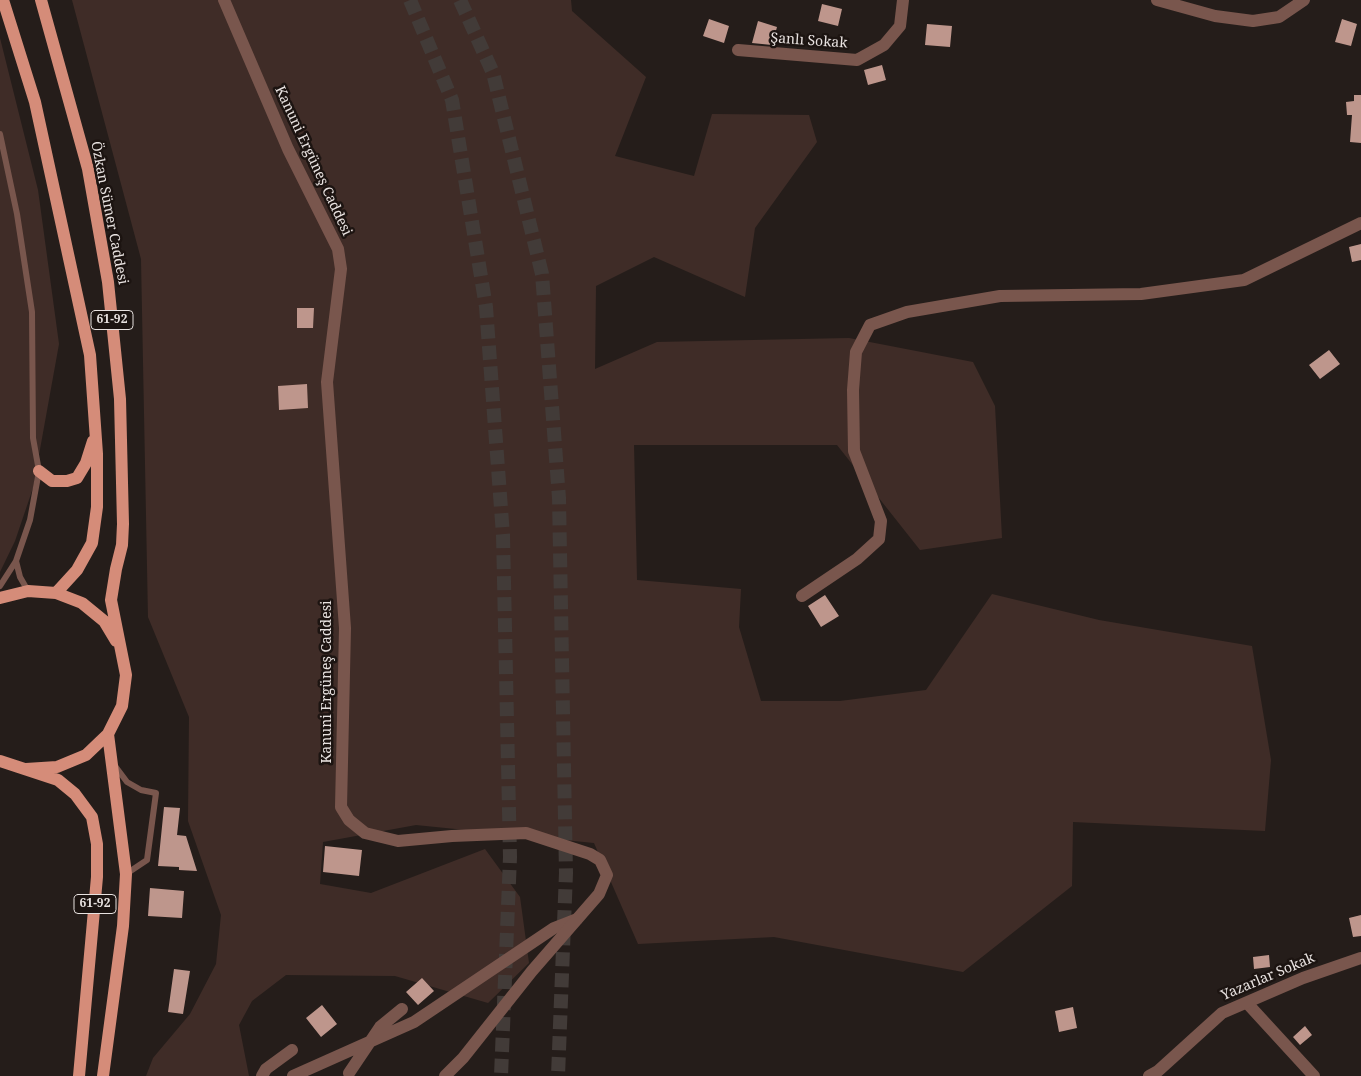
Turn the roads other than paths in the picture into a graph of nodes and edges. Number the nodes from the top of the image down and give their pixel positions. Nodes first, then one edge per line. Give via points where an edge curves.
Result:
1 (3, 0) edge
2 (41, 0) edge
3 (224, 0) edge
4 (903, 0) edge
5 (1157, 0) edge
6 (1304, 0) edge
7 (738, 50) dead end
8 (0, 134) edge
9 (1361, 223) edge
10 (95, 432) junction
11 (39, 471) junction
12 (16, 561) junction
13 (0, 586) edge
14 (28, 591) junction
15 (56, 593) junction
16 (802, 596) dead end
17 (0, 598) edge
18 (119, 645) junction
19 (108, 734) junction
20 (110, 759) junction
21 (0, 761) edge
22 (26, 769) junction
23 (126, 874) junction
24 (577, 920) junction
25 (1361, 958) edge
26 (1247, 1003) junction
27 (402, 1009) dead end
28 (369, 1041) junction
29 (292, 1050) dead end
30 (349, 1073) dead end
31 (1158, 1074) edge
32 (79, 1076) edge
33 (102, 1076) edge
34 (262, 1076) edge
35 (293, 1076) edge
36 (445, 1076) edge
37 (1314, 1076) edge

1 - 10 main road, 61-92 via 35,102 60,211 90,355
2 - 18 main road, Özkan Sümer Caddesi / 61-92 via 88,168 108,282 120,399 122,544 112,600
3 - 24 street, Kanuni Ergüneş Caddesi via 288,149 338,249 341,269 327,382 345,628 340,807 349,820 365,833 398,841 526,833 590,854 600,860 607,875 600,894
4 - 7 street, Şanlı Sokak via 900,26 884,45 857,60
5 - 6 street via 1215,16 1253,21 1279,17
8 - 11 lane via 17,214 32,312 33,438
9 - 16 street via 1244,280 1141,294 1000,296 907,312 870,325 856,352 854,450 881,521 879,539 857,559
10 - 11 main road via 86,463 76,478 52,481
10 - 15 main road, 61-92 via 97,507 92,544 77,570
11 - 12 lane via 30,520
12 - 13 lane
12 - 14 lane
14 - 15 main road, Özkan Sümer Caddesi / 61-92
14 - 17 main road, Özkan Sümer Caddesi / 61-92
15 - 18 main road, Özkan Sümer Caddesi / 61-92 via 82,603 104,621
18 - 19 main road, Özkan Sümer Caddesi / 61-92 via 126,676 122,706
19 - 20 main road, 61-92
19 - 22 main road, Özkan Sümer Caddesi / 61-92 via 86,755 57,768
20 - 23 main road, 61-92
20 - 23 lane via 127,782 141,790 156,793 147,860
21 - 22 main road, Özkan Sümer Caddesi / 61-92
22 - 32 main road, Özkan Sümer Caddesi / 61-92 via 58,780 75,794 92,817 97,844
23 - 33 main road, 61-92 via 122,935
24 - 28 street via 554,928 414,1022
24 - 36 street, Kanuni Ergüneş Caddesi
25 - 26 street, Yazarlar Sokak via 1302,978
26 - 31 street, Yazarlar Sokak via 1222,1013
26 - 37 street
27 - 28 street
28 - 30 street
28 - 35 street
29 - 34 street via 266,1069

